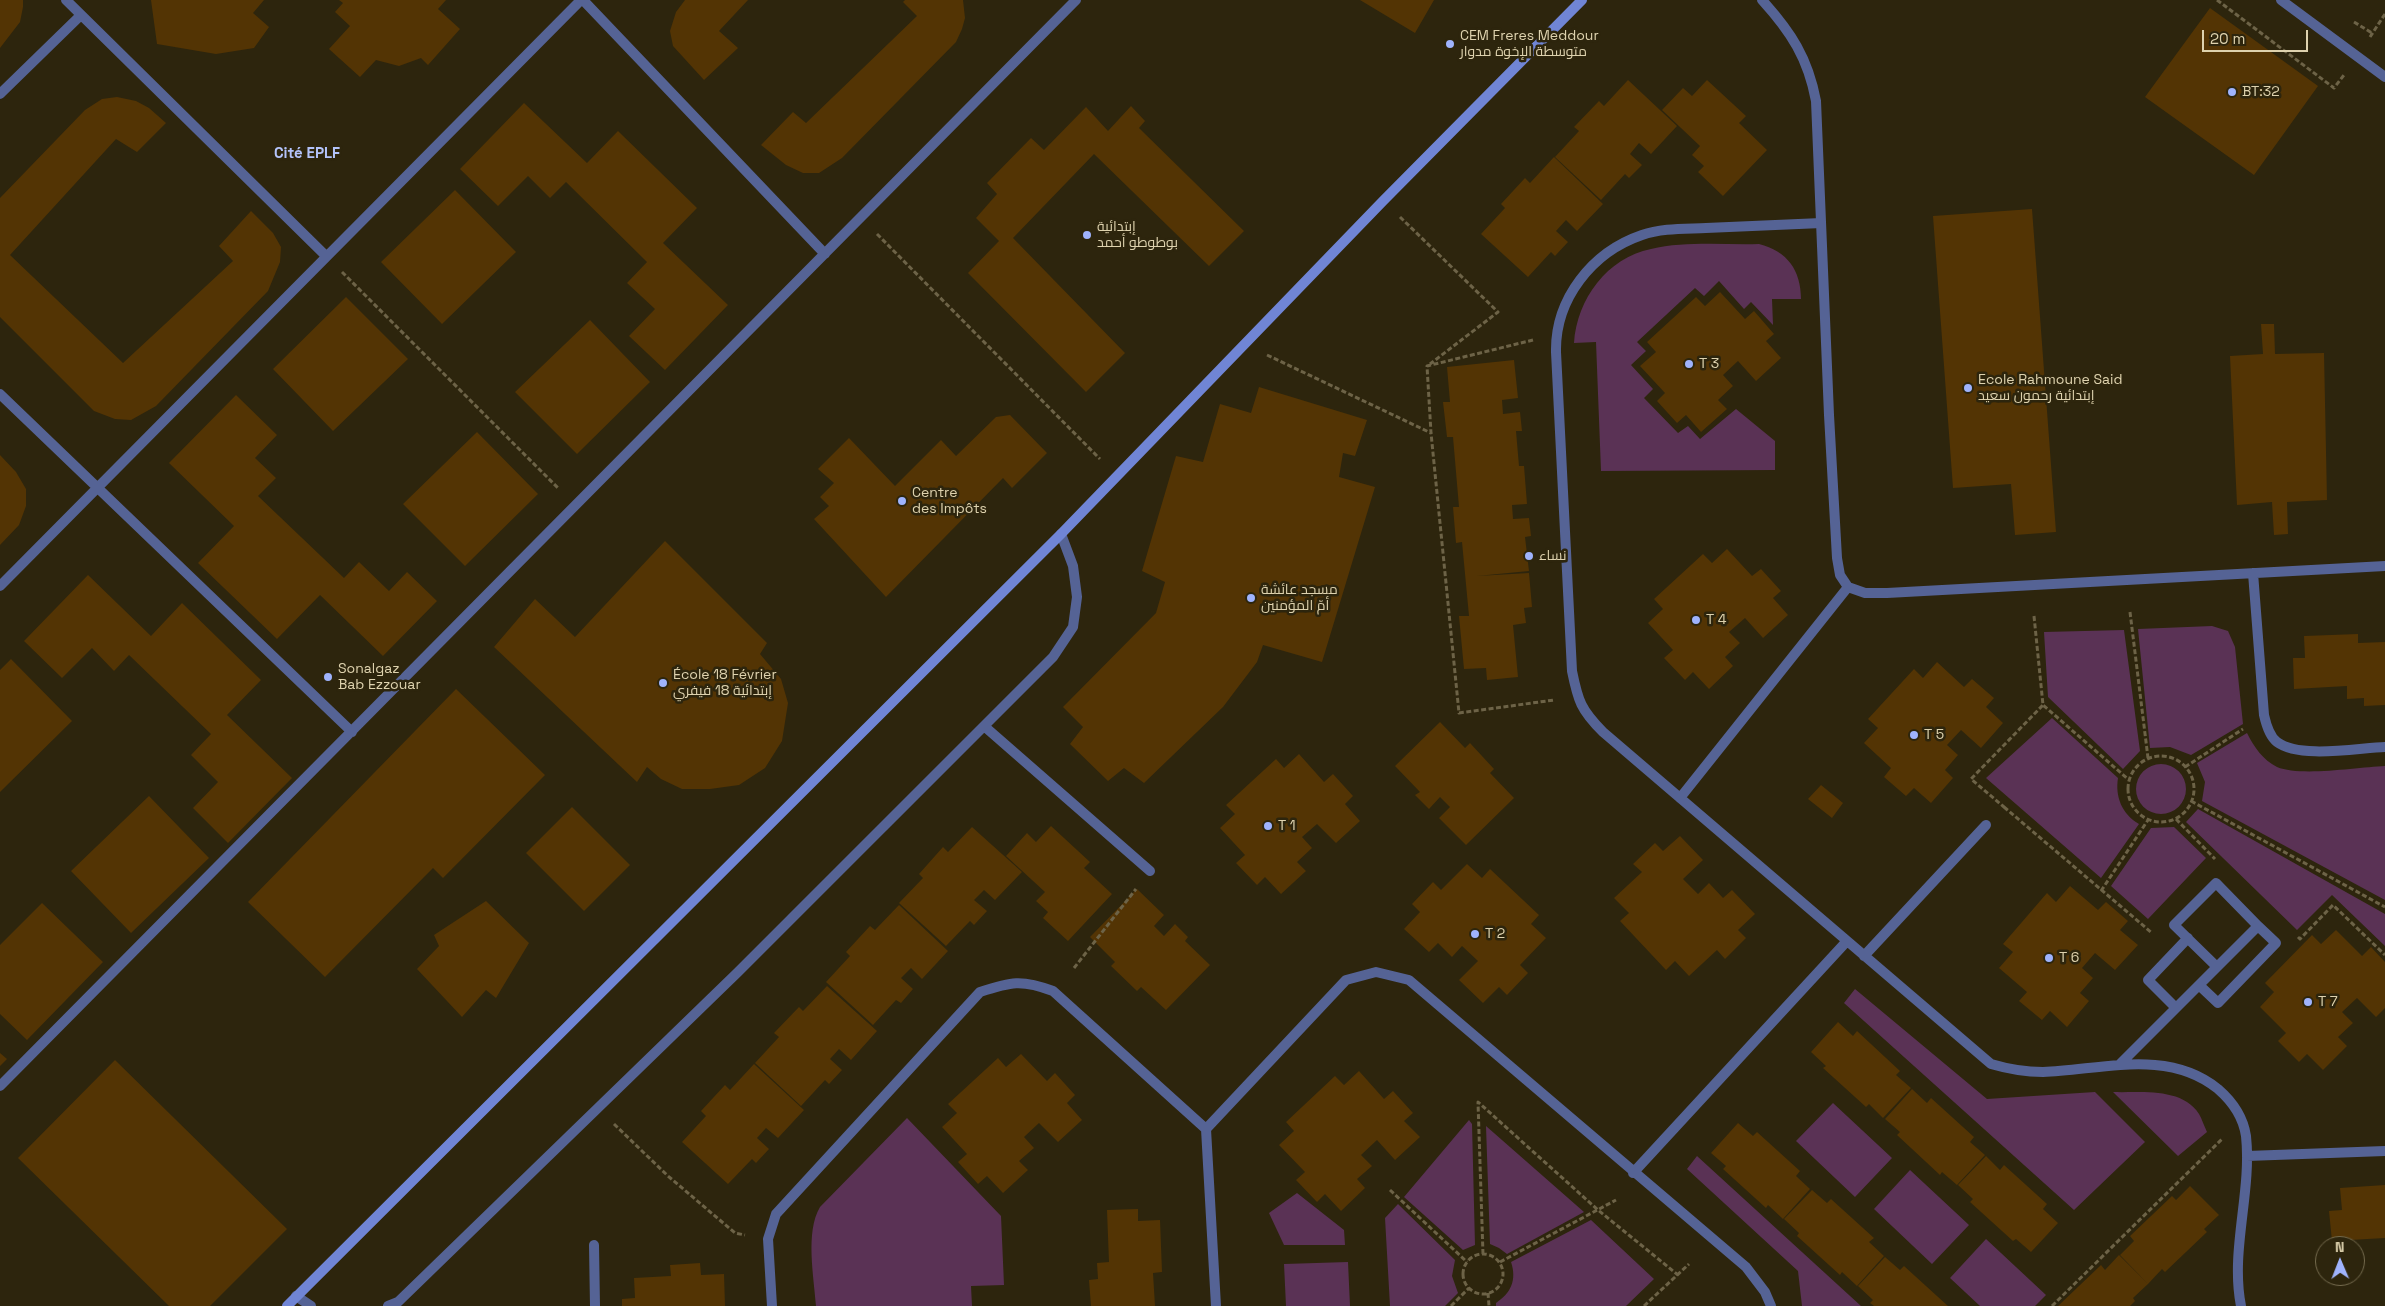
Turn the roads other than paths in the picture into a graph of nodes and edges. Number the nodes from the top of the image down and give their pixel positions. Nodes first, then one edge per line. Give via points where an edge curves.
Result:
1 (66, 0) edge
2 (582, 0) edge
3 (1076, 0) edge
4 (1582, 0) edge
5 (1762, 0) edge
6 (2281, 0) edge
7 (81, 15) junction
8 (2385, 76) edge
9 (0, 94) edge
10 (1821, 223) junction
11 (825, 254) junction
12 (326, 256) junction
13 (0, 394) edge
14 (96, 487) junction
15 (1061, 534) junction
16 (2385, 566) edge
17 (2253, 573) junction
18 (0, 586) edge
19 (1848, 586) junction
20 (984, 726) junction
21 (352, 732) junction
22 (2385, 747) edge
23 (1680, 798) junction
24 (1986, 825) road end
25 (1150, 871) road end
26 (2258, 926) junction
27 (2188, 938) junction
28 (1847, 941) junction
29 (1864, 956) junction
30 (2217, 967) junction
31 (2199, 985) junction
32 (2176, 1008) junction
33 (2120, 1064) junction
34 (0, 1086) edge
35 (1206, 1129) junction
36 (2385, 1151) edge
37 (2247, 1156) junction
38 (1634, 1173) junction
39 (594, 1245) dead end
40 (296, 1296) junction
41 (286, 1306) edge
42 (311, 1306) edge
43 (388, 1306) edge
44 (595, 1306) edge
45 (772, 1306) edge
46 (1216, 1306) edge
47 (1770, 1306) edge
48 (2241, 1306) edge

1 - 7 street
2 - 11 street
2 - 12 street
3 - 11 street
4 - 15 street
5 - 10 street via 1800,49 1812,78 1816,101
6 - 8 street
7 - 9 street
7 - 12 street
10 - 19 street via 1838,558 1840,576
10 - 23 street via 1643,234 1606,253 1588,270 1566,300 1559,319 1556,335 1572,671 1577,696 1590,719
11 - 21 street
12 - 14 street
13 - 14 street
14 - 18 street
14 - 21 street
15 - 20 street via 1073,566 1077,597 1073,627 1053,657
15 - 40 street
16 - 17 street
17 - 19 street via 1886,593 1865,593
17 - 22 street via 2264,715 2267,727 2277,742 2310,751
19 - 23 street
20 - 25 street
20 - 43 street via 598,1109 398,1302
21 - 34 street
23 - 28 street
24 - 29 street
26 - 27 street via 2216,883 2174,925
26 - 30 street
26 - 31 street via 2276,943 2218,1003
27 - 30 street
27 - 32 street via 2148,980
28 - 29 street
28 - 38 street
29 - 33 street via 1991,1064 2015,1071 2043,1072
30 - 31 street
31 - 32 street
32 - 33 street
33 - 37 street via 2156,1064 2185,1070 2210,1082 2229,1099 2242,1119
35 - 38 street via 1346,980 1376,972 1409,980
35 - 45 street via 1053,991 1030,983 1004,984 980,992 776,1214 768,1239
35 - 46 street
36 - 37 street
37 - 48 street via 2238,1280
38 - 47 street via 1746,1267 1765,1292
39 - 44 street
40 - 41 street
40 - 42 street

